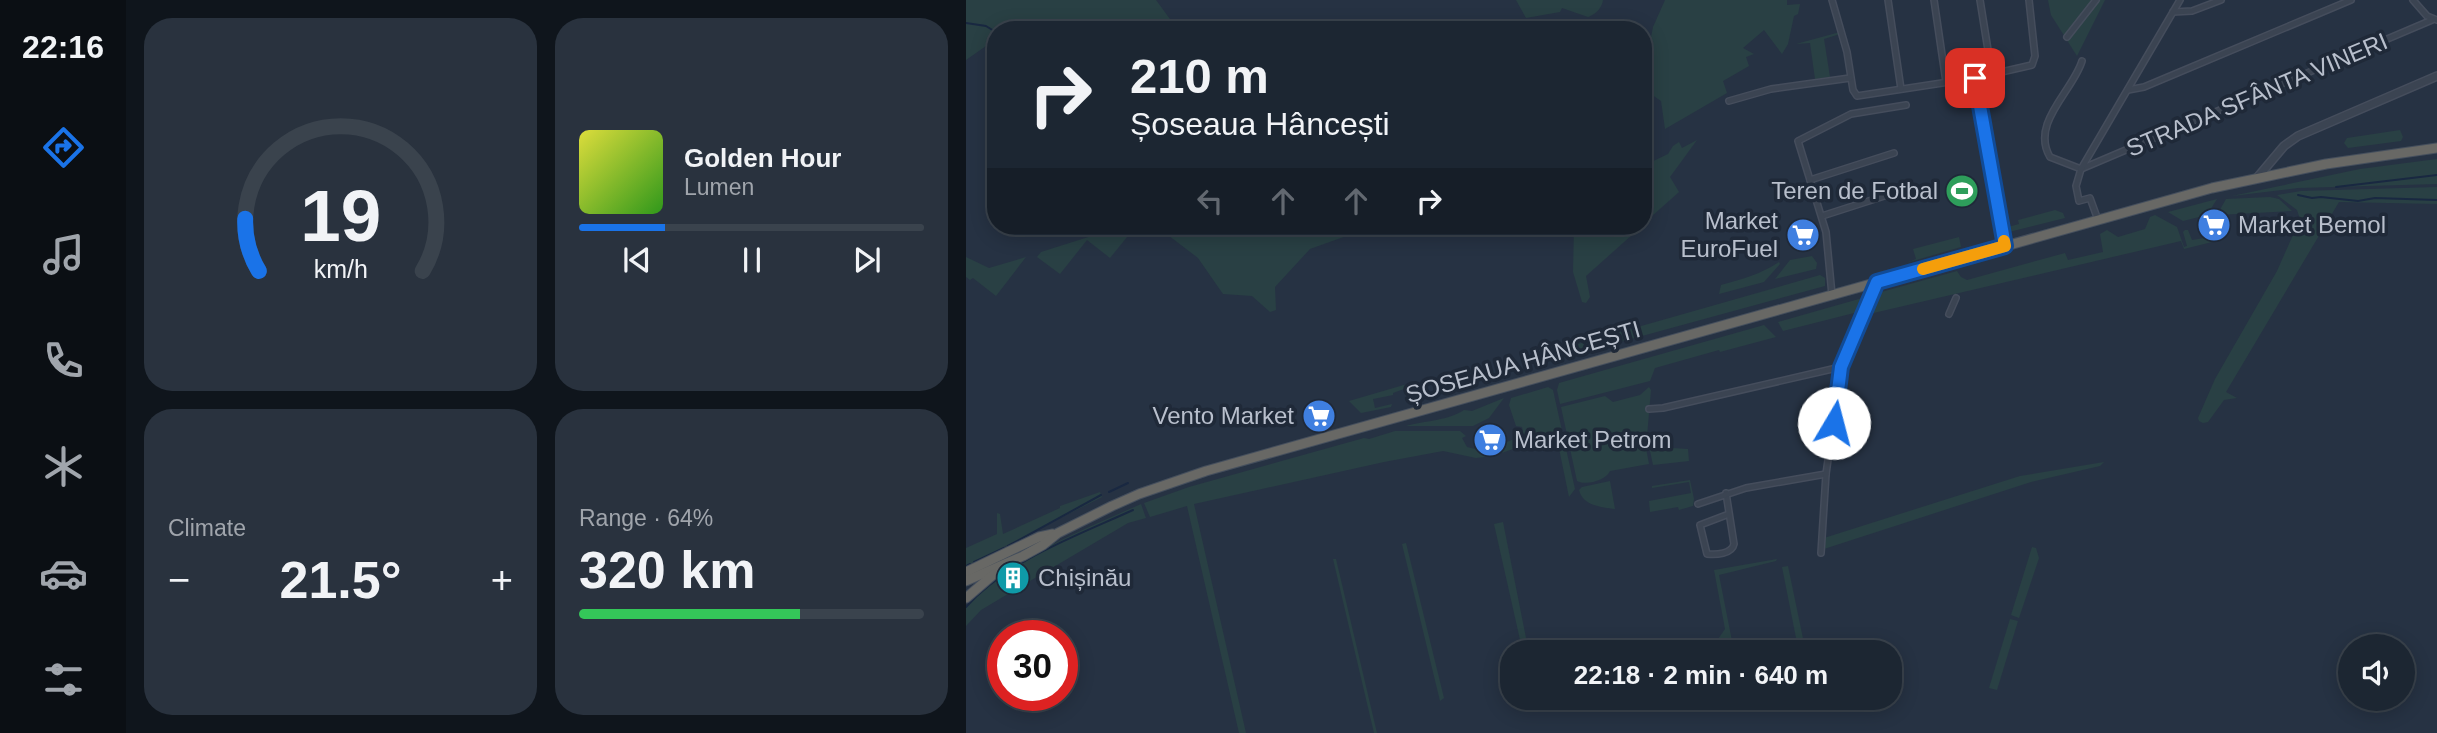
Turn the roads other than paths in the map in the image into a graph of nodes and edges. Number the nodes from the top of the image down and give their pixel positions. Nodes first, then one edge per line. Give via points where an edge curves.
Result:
1 (1832, 0) edge
2 (1888, 0) edge
3 (1934, 0) edge
4 (1980, 0) edge
5 (2029, 0) edge
6 (2096, 0) edge
7 (2180, 0) edge
8 (2221, 0) edge
9 (2351, 0) edge
10 (2413, 0) edge
11 (2173, 12) junction
12 (2435, 20) edge
13 (2067, 37) dead end
14 (2082, 61) dead end
15 (1992, 75) junction
16 (2437, 76) edge
17 (1850, 78) junction
18 (1975, 78) junction
19 (1946, 82) junction
20 (1901, 89) junction
21 (2128, 90) junction
22 (1729, 101) dead end
23 (1906, 106) dead end
24 (2437, 148) edge
25 (1894, 153) dead end
26 (2081, 169) junction
27 (2257, 178) junction
28 (1810, 180) junction
29 (1906, 190) dead end
30 (1822, 216) junction
31 (2098, 220) junction
32 (2005, 246) junction
33 (1877, 282) junction
34 (1832, 295) junction
35 (1956, 298) dead end
36 (1950, 314) dead end
37 (1841, 367) junction
38 (1650, 409) dead end
39 (1826, 474) junction
40 (1726, 493) junction
41 (1698, 504) dead end
42 (1729, 514) junction
43 (1018, 551) junction
44 (1821, 552) dead end
45 (966, 572) edge
46 (966, 579) edge
47 (966, 598) edge

1 - 17 street
2 - 20 street
3 - 19 street
4 - 15 street
5 - 15 street via 2034,62
6 - 13 street
7 - 11 street
8 - 11 street via 2192,11
9 - 21 street
10 - 12 street
11 - 21 street
12 - 26 street, STRADA SFÂNTA VINERI
14 - 26 street via 2049,120 2046,135 2050,157
15 - 18 street
16 - 27 street via 2298,136
17 - 20 street via 1855,95
17 - 22 street via 1771,89
18 - 19 street
18 - 32 street
19 - 20 street
21 - 26 street
23 - 28 street via 1851,114 1798,141
24 - 27 highway, ȘOSEAUA HÂNCEȘTI
25 - 28 street
26 - 31 street via 2076,187 2079,201 2090,198
27 - 31 highway, ȘOSEAUA HÂNCEȘTI
28 - 30 street
29 - 30 street
30 - 34 street
31 - 32 highway, ȘOSEAUA HÂNCEȘTI
32 - 33 highway, ȘOSEAUA HÂNCEȘTI
33 - 34 highway, ȘOSEAUA HÂNCEȘTI
33 - 37 street
34 - 43 highway, ȘOSEAUA HÂNCEȘTI via 1206,471 1135,495 1043,545
35 - 36 street
37 - 38 street
37 - 39 street
39 - 40 street
39 - 44 street
40 - 41 street
40 - 42 street
42 - 42 street via 1733,548 1707,554 1700,525
43 - 45 highway
43 - 46 highway
43 - 47 highway via 1016,562 985,580

